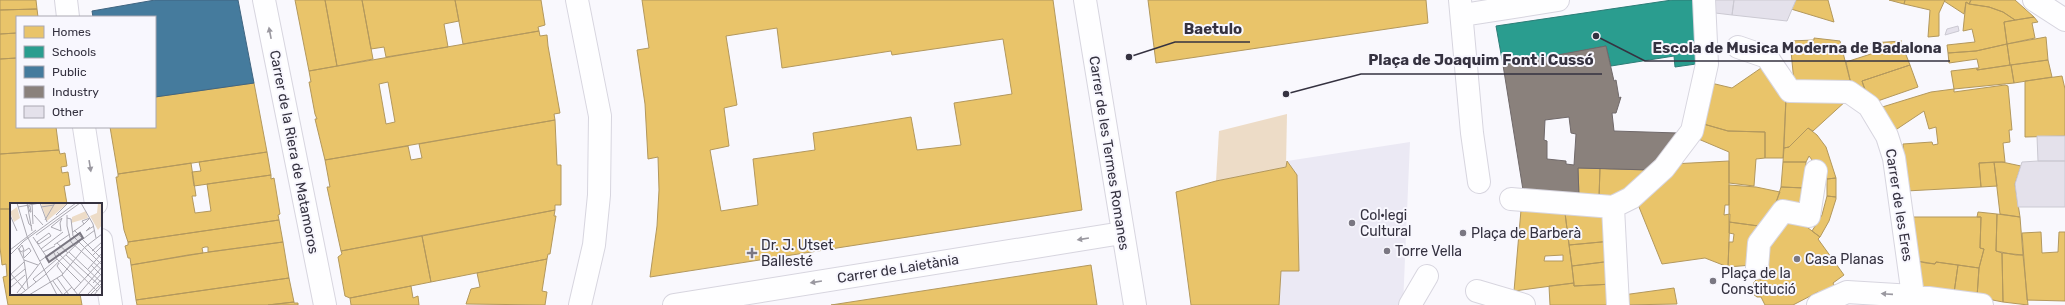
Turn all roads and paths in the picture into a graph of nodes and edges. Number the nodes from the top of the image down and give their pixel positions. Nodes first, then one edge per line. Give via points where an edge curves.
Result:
1 (66, 0) edge
2 (264, 0) edge
3 (577, 0) edge
4 (1085, 0) edge
5 (1558, 0) edge
6 (1704, 0) edge
7 (2034, 0) edge
8 (1462, 7) edge
9 (68, 16) edge
10 (2065, 20) edge
11 (1738, 47) dead end
12 (84, 128) edge
13 (1816, 172) dead end
14 (1479, 182) dead end
15 (1511, 199) dead end
16 (96, 203) edge
17 (1613, 207) junction
18 (1122, 233) junction
19 (102, 246) edge
20 (1756, 268) dead end
21 (1427, 276) dead end
22 (1477, 291) dead end
23 (1913, 296) junction
24 (1617, 300) edge
25 (111, 305) edge
26 (325, 305) edge
27 (580, 305) edge
28 (674, 305) edge
29 (1135, 305) edge
30 (1410, 305) edge
31 (1524, 305) edge
32 (1818, 305) edge
33 (1982, 305) edge

1 - 9 street
26 -> 2 street, Carrer de la Riera de Matamoros
3 - 27 street via 600,116 596,231
4 - 18 street, Carrer de les Termes Romanes
5 - 8 street
6 - 17 street via 1707,64 1692,131 1664,168 1631,198
7 - 10 street
8 - 14 street via 1472,133
11 - 23 street, Carrer de les Eres via 1767,56 1790,90 1849,92 1869,106 1887,136 1894,158
12 -> 16 street
13 - 20 street via 1810,216 1784,211 1759,243
15 - 17 street
17 - 24 street
18 -> 28 street, Carrer de Laietània
18 - 29 street, Carrer de les Termes Romanes
19 - 25 street
21 - 30 street
22 - 31 street
23 -> 32 street via 1848,292
23 - 33 street

